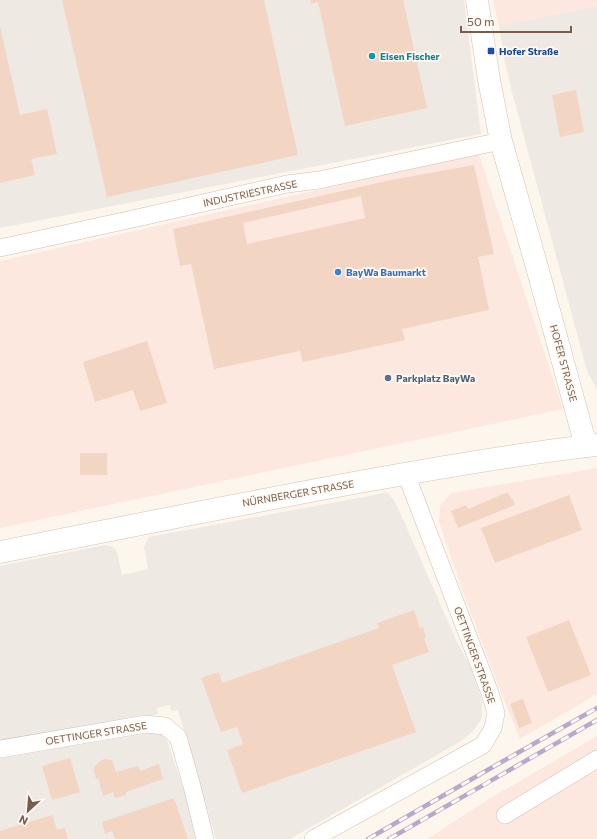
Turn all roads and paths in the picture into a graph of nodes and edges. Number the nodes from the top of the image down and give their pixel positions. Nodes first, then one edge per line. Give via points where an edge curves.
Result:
1 (477, 0) edge
2 (501, 141) junction
3 (0, 248) edge
4 (592, 446) edge
5 (406, 474) junction
6 (0, 552) edge
7 (0, 749) edge
8 (597, 759) edge
9 (505, 815) dead end
10 (205, 839) edge
11 (313, 839) edge

1 - 2 main road, HOFER STRASSE
2 - 3 street, INDUSTRIESTRASSE via 319,180 287,184
2 - 4 main road, HOFER STRASSE
4 - 5 main road, NÜRNBERGER STRASSE via 485,460
5 - 6 main road, NÜRNBERGER STRASSE via 249,502
5 - 11 street, OETTINGER STRASSE via 490,693 496,713 493,728 483,745
7 - 10 street, OETTINGER STRASSE via 146,724 165,726 178,737
8 - 9 street

